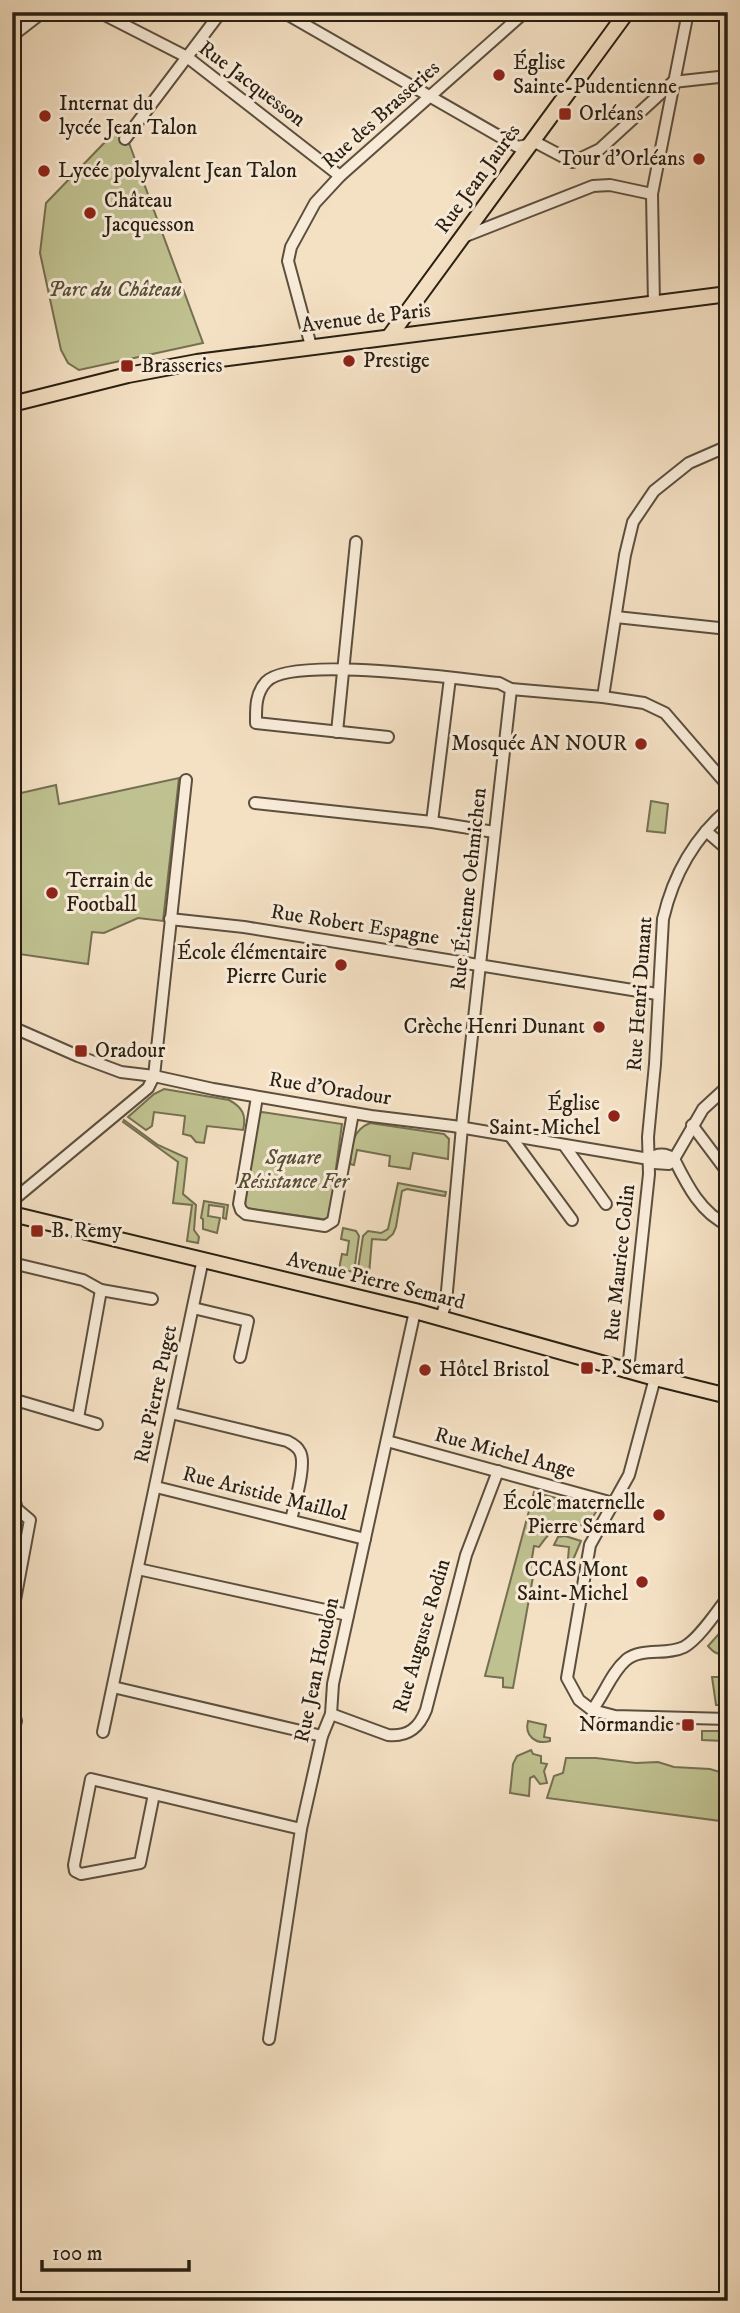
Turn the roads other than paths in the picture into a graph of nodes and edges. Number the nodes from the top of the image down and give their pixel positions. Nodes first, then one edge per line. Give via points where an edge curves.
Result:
1 (43, 12) edge
2 (99, 12) edge
3 (221, 12) edge
4 (284, 12) edge
5 (526, 12) edge
6 (627, 12) edge
7 (688, 12) edge
8 (12, 36) edge
9 (187, 57) junction
10 (728, 76) edge
11 (673, 82) junction
12 (430, 96) junction
13 (125, 139) dead end
14 (524, 146) junction
15 (340, 176) junction
16 (652, 194) junction
17 (463, 237) junction
18 (728, 294) edge
19 (654, 303) junction
20 (389, 337) junction
21 (311, 346) junction
22 (12, 404) edge
23 (728, 446) edge
24 (356, 542) dead end
25 (616, 617) junction
26 (728, 629) edge
27 (345, 669) junction
28 (450, 678) junction
29 (511, 690) junction
30 (603, 697) junction
31 (337, 732) junction
32 (388, 737) dead end
33 (186, 780) dead end
34 (728, 786) edge
35 (255, 803) dead end
36 (726, 813) edge
37 (432, 822) junction
38 (706, 831) junction
39 (494, 832) junction
40 (728, 850) edge
41 (170, 919) junction
42 (480, 964) junction
43 (657, 994) junction
44 (12, 1027) edge
45 (155, 1076) junction
46 (727, 1087) edge
47 (257, 1097) junction
48 (353, 1113) junction
49 (692, 1125) junction
50 (462, 1128) junction
51 (511, 1137) junction
52 (564, 1145) junction
53 (649, 1159) junction
54 (674, 1159) junction
55 (728, 1173) edge
56 (12, 1201) edge
57 (606, 1204) dead end
58 (12, 1214) edge
59 (572, 1220) dead end
60 (728, 1225) edge
61 (203, 1259) junction
62 (12, 1263) edge
63 (101, 1290) junction
64 (152, 1300) dead end
65 (193, 1308) junction
66 (415, 1311) junction
67 (441, 1318) junction
68 (240, 1357) dead end
69 (628, 1370) junction
70 (655, 1378) junction
71 (728, 1396) edge
72 (12, 1399) edge
73 (171, 1413) junction
74 (78, 1418) junction
75 (97, 1424) dead end
76 (387, 1441) junction
77 (498, 1471) junction
78 (156, 1487) junction
79 (12, 1492) edge
80 (613, 1503) junction
81 (291, 1520) junction
82 (365, 1539) junction
83 (138, 1569) junction
84 (728, 1597) edge
85 (348, 1615) junction
86 (12, 1616) edge
87 (113, 1687) junction
88 (12, 1709) edge
89 (592, 1710) junction
90 (331, 1714) junction
91 (728, 1719) edge
92 (103, 1732) dead end
93 (12, 1734) edge
94 (322, 1736) junction
95 (153, 1794) junction
96 (301, 1829) junction
97 (269, 2039) dead end

1 - 8 street
2 - 9 street, Rue Jacquesson
3 - 9 street
4 - 12 street
5 - 12 street, Rue des Brasseries
6 - 14 main road, Rue Jean Jaurès
7 - 11 street
9 - 13 street
9 - 15 street, Rue Jacquesson
10 - 11 street
11 - 14 street via 600,149 573,162 537,143
11 - 16 street
12 - 14 street
12 - 15 street, Rue des Brasseries
14 - 17 main road, Rue Jean Jaurès
15 - 21 street, Rue des Brasseries via 315,203 288,261
16 - 17 street via 593,186
16 - 19 street
17 - 20 main road, Rue Jean Jaurès
18 - 19 main road, Avenue de Paris
19 - 20 main road, Avenue de Paris
20 - 21 main road, Avenue de Paris
21 - 22 main road, Avenue de Paris via 161,368
23 - 25 street via 689,463 654,491 634,522
24 - 27 street
25 - 26 street
25 - 30 street
27 - 28 street
27 - 31 street
27 - 31 street via 277,674 266,681 256,702 256,723
28 - 29 street via 499,683
28 - 37 street
29 - 30 street
29 - 39 street, Rue Étienne Oehmichen
30 - 34 street via 644,703 665,713
31 - 32 street
33 - 41 street
35 - 37 street
36 - 38 street, Rue Henri Dunant
37 - 39 street
38 - 40 street
38 - 43 street, Rue Henri Dunant via 681,867 669,896 661,930
39 - 42 street, Rue Étienne Oehmichen
41 - 42 street, Rue Robert Espagne
41 - 45 street
42 - 43 street, Rue Robert Espagne
42 - 50 street, Rue Étienne Oehmichen
43 - 53 street, Rue Henri Dunant
44 - 45 street, Rue d'Oradour via 121,1072
45 - 47 street, Rue d'Oradour
45 - 56 street via 148,1088
46 - 49 street via 709,1101
47 - 48 street, Rue d'Oradour
47 - 48 street via 239,1204 246,1214 331,1224
48 - 50 street, Rue d'Oradour
49 - 54 street
49 - 55 street
50 - 51 street, Rue d'Oradour
50 - 67 street, Rue Étienne Oehmichen
51 - 52 street, Rue d'Oradour
51 - 59 street
52 - 53 street, Rue d'Oradour
52 - 57 street
53 - 54 street, Rue d'Oradour via 669,1155
53 - 69 street, Rue Maurice Colin
54 - 60 street via 706,1211
58 - 61 main road, Avenue Pierre Semard
61 - 65 street, Rue Pierre Puget
61 - 66 main road, Avenue Pierre Semard
62 - 63 street via 83,1280
63 - 64 street
63 - 74 street
65 - 68 street, Rue Pierre Puget via 248,1321
65 - 73 street, Rue Pierre Puget
66 - 67 main road, Avenue Pierre Semard
66 - 76 street, Rue Jean Houdon
67 - 69 main road, Avenue Pierre Semard
69 - 70 main road, Avenue Pierre Semard
70 - 71 main road, Avenue Pierre Semard
70 - 80 street via 629,1475
72 - 74 street
73 - 78 street, Rue Pierre Puget
73 - 81 street via 294,1446 302,1462
74 - 75 street
76 - 77 street, Rue Michel Ange
76 - 82 street, Rue Jean Houdon
77 - 80 street, Rue Michel Ange
77 - 90 street, Rue Auguste Rodin via 466,1555 426,1710 418,1725 398,1736 388,1735
78 - 81 street, Rue Aristide Maillol
78 - 83 street, Rue Pierre Puget
79 - 86 street via 17,1509 30,1520
80 - 89 street via 590,1545 567,1678 579,1700
81 - 82 street, Rue Aristide Maillol
82 - 85 street, Rue Jean Houdon
83 - 85 street
83 - 87 street, Rue Pierre Puget
84 - 89 street via 683,1647 638,1653 627,1659
85 - 90 street, Rue Jean Houdon
87 - 92 street, Rue Pierre Puget
87 - 94 street
88 - 93 street via 16,1721
89 - 91 street via 615,1716
90 - 94 street, Rue Jean Houdon
94 - 96 street, Rue Jean Houdon
95 - 95 street via 140,1863 81,1874 75,1871 91,1779
95 - 96 street
96 - 97 street, Rue Jean Houdon

